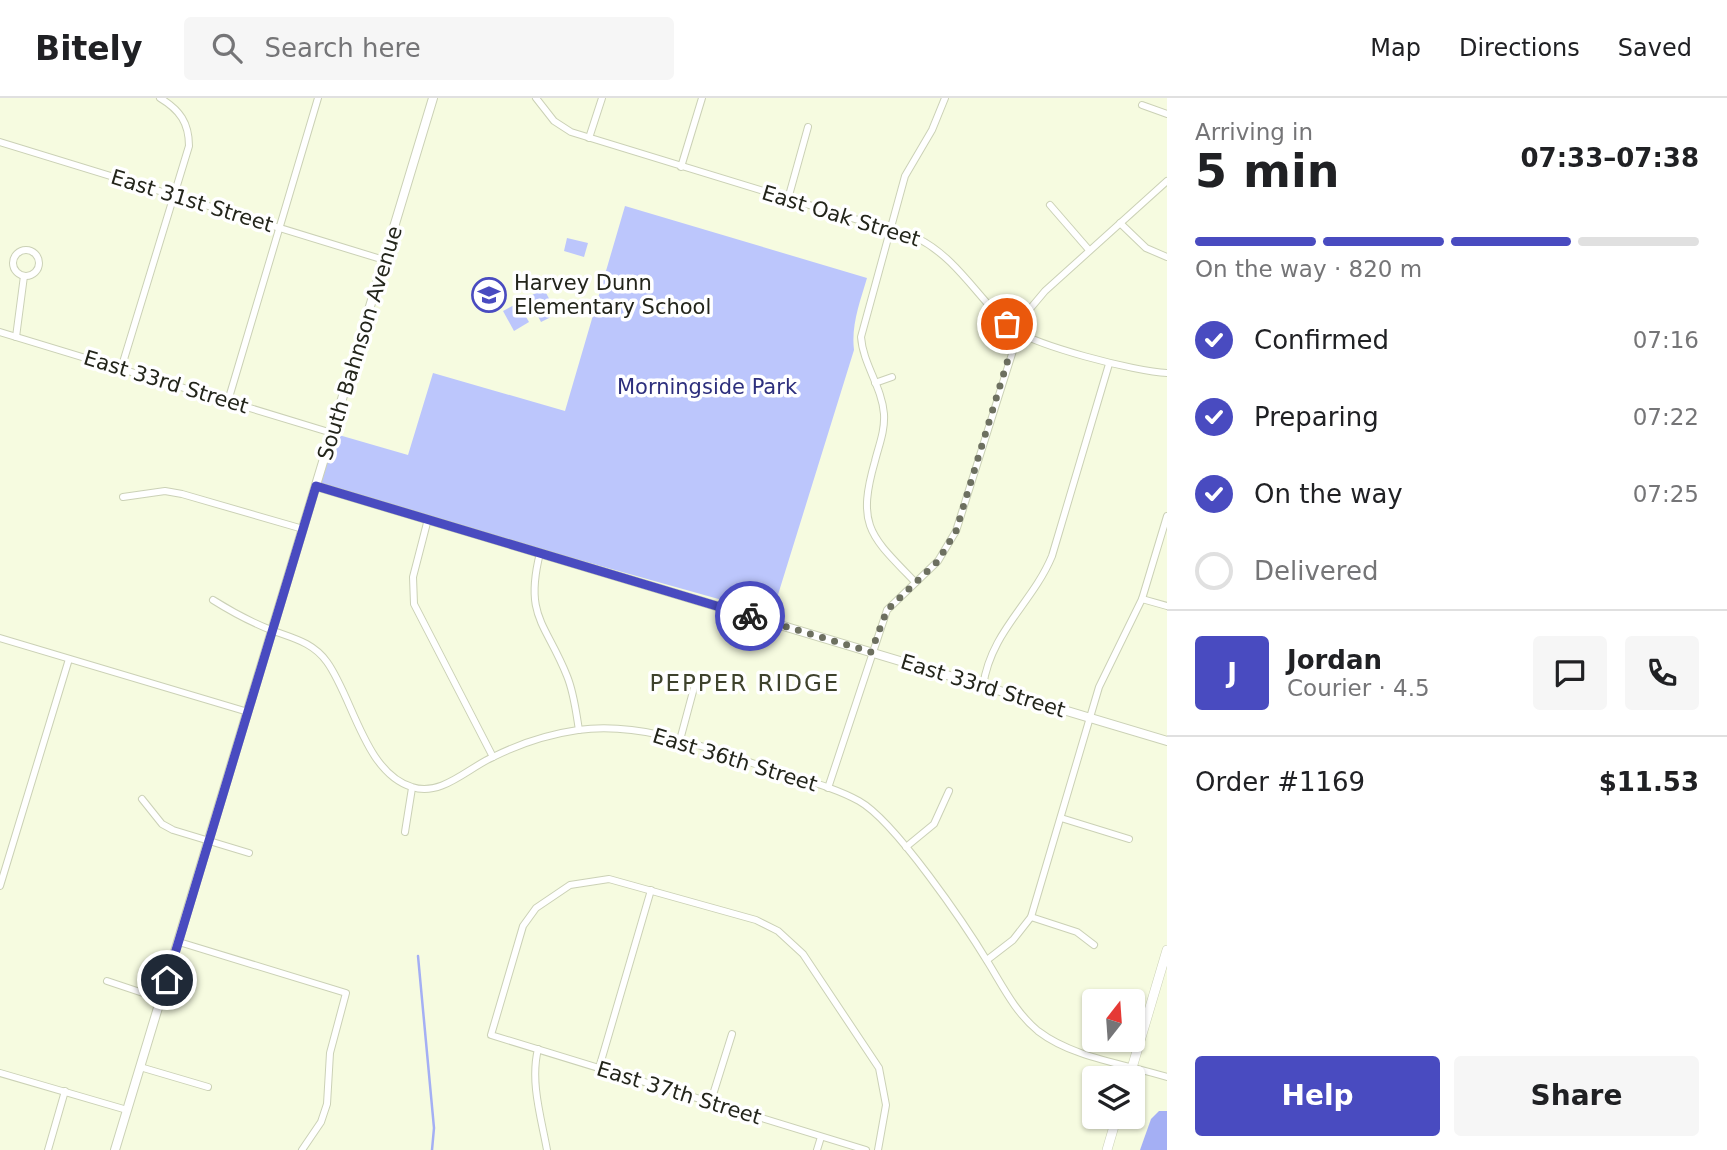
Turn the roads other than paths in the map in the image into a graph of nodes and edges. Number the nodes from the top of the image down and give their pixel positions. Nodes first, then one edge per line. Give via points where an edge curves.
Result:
1 (160, 98) edge
2 (318, 98) edge
3 (433, 98) edge
4 (536, 98) edge
5 (602, 98) edge
6 (702, 98) edge
7 (944, 98) edge
8 (1142, 106) dead end
9 (1167, 114) edge
10 (808, 127) dead end
11 (589, 138) junction
12 (0, 142) edge
13 (681, 167) junction
14 (1167, 181) edge
15 (174, 195) junction
16 (788, 199) junction
17 (1050, 205) dead end
18 (1120, 223) junction
19 (279, 227) junction
20 (891, 230) junction
21 (1089, 250) junction
22 (1167, 257) edge
23 (384, 260) junction
24 (24, 276) junction
25 (0, 332) edge
26 (1016, 333) junction
27 (16, 337) junction
28 (1110, 364) junction
29 (121, 369) junction
30 (1167, 373) edge
31 (892, 377) dead end
32 (875, 383) junction
33 (228, 401) junction
34 (332, 433) junction
35 (316, 486) junction
36 (122, 496) dead end
37 (1167, 516) edge
38 (428, 519) junction
39 (303, 529) junction
40 (540, 553) junction
41 (915, 582) junction
42 (1142, 598) junction
43 (213, 600) dead end
44 (1167, 606) edge
45 (272, 630) junction
46 (0, 638) edge
47 (871, 652) junction
48 (69, 659) junction
49 (695, 684) dead end
50 (983, 686) junction
51 (248, 712) junction
52 (1090, 718) junction
53 (579, 730) junction
54 (680, 740) junction
55 (1167, 741) edge
56 (493, 757) junction
57 (412, 788) junction
58 (828, 788) junction
59 (949, 791) dead end
60 (142, 799) dead end
61 (1060, 818) junction
62 (405, 832) dead end
63 (1129, 839) dead end
64 (209, 842) junction
65 (906, 847) junction
66 (249, 853) dead end
67 (0, 886) edge
68 (651, 890) junction
69 (1031, 917) junction
70 (179, 942) junction
71 (1094, 945) dead end
72 (1167, 950) edge
73 (987, 960) junction
74 (107, 981) dead end
75 (161, 999) junction
76 (732, 1034) dead end
77 (538, 1049) junction
78 (1132, 1066) joint
79 (141, 1067) junction
80 (598, 1068) junction
81 (1145, 1070) edge
82 (0, 1073) edge
83 (1167, 1077) edge
84 (208, 1087) dead end
85 (65, 1091) junction
86 (710, 1101) junction
87 (127, 1110) junction
88 (1113, 1129) edge
89 (821, 1137) junction
90 (48, 1150) edge
91 (115, 1150) edge
92 (302, 1150) edge
93 (547, 1150) edge
94 (817, 1150) edge
95 (866, 1150) edge
96 (878, 1150) edge
97 (1107, 1150) edge

1 - 15 street via 175,107 189,134 187,157
2 - 19 street
3 - 23 street, South Bahnson Avenue
4 - 11 street, East Oak Street via 554,121
5 - 11 street
6 - 13 street
7 - 20 street via 932,130 905,176
8 - 9 street
10 - 16 street
11 - 13 street, East Oak Street
12 - 15 street, East 31st Street
13 - 16 street, East Oak Street
14 - 18 street
15 - 19 street, East 31st Street
15 - 29 street
16 - 20 street, East Oak Street
17 - 21 street
18 - 21 street
18 - 22 street via 1146,248
19 - 23 street, East 31st Street
19 - 33 street
20 - 26 street, East Oak Street via 917,238 943,254
20 - 32 street via 861,337 863,356
21 - 26 street via 1032,305
23 - 34 street, South Bahnson Avenue
24 - 24 street via 32,275 38,264 36,256 25,250 17,253 13,265
24 - 27 street
25 - 27 street, East 33rd Street
26 - 28 street, East Oak Street
26 - 41 street via 956,531 938,561
27 - 29 street, East 33rd Street
28 - 30 street, East Oak Street
28 - 50 street via 1045,574 991,651
29 - 33 street, East 33rd Street
31 - 32 street
32 - 41 street via 884,429 864,508 869,529
33 - 34 street, East 33rd Street
34 - 35 street, South Bahnson Avenue
35 - 38 street, East 33rd Street
35 - 39 street, South Bahnson Avenue
36 - 39 street via 165,491 182,494
37 - 42 street
38 - 40 street, East 33rd Street
38 - 56 street via 413,577 414,604
39 - 45 street, South Bahnson Avenue
40 - 47 street, East 33rd Street
40 - 53 street via 533,582 536,611 571,685
41 - 47 street via 887,610
42 - 44 street
42 - 52 street via 1099,687
43 - 45 street
45 - 51 street, South Bahnson Avenue
45 - 57 street via 303,641 327,662 376,758 390,775
46 - 48 street
47 - 50 street, East 33rd Street
47 - 58 street
48 - 51 street
48 - 67 street
49 - 54 street
50 - 52 street, East 33rd Street
51 - 64 street, South Bahnson Avenue
52 - 55 street, East 33rd Street
52 - 61 street
53 - 54 street, East 36th Street via 623,728
53 - 56 street, East 36th Street
54 - 58 street, East 36th Street
56 - 57 street, East 36th Street via 445,784
57 - 62 street
58 - 65 street, East 36th Street via 861,802
59 - 65 street via 934,824
60 - 64 street via 162,824
61 - 63 street
61 - 69 street
64 - 66 street
64 - 70 street, South Bahnson Avenue
65 - 73 street, East 36th Street
68 - 77 street, East 37th Street via 609,879 590,880 561,890 536,908 523,926 491,1035
68 - 80 street
68 - 96 street via 757,919 779,931 803,954 879,1068 886,1105
69 - 71 street via 1077,932
69 - 73 street via 1013,940
70 - 75 street, South Bahnson Avenue
70 - 92 street via 346,993 330,1053 327,1104
72 - 78 main road
73 - 78 street, East 36th Street via 1011,1001 1038,1031 1059,1043
74 - 75 street
75 - 79 street, South Bahnson Avenue
76 - 86 street
77 - 80 street, East 37th Street
77 - 93 street via 537,1096
79 - 84 street
79 - 87 street, South Bahnson Avenue
80 - 86 street, East 37th Street
81 - 83 street, East 36th Street
82 - 85 street
85 - 87 street
85 - 90 street
86 - 89 street, East 37th Street
87 - 91 street, South Bahnson Avenue
88 - 97 main road
89 - 94 street
89 - 95 street, East 37th Street

